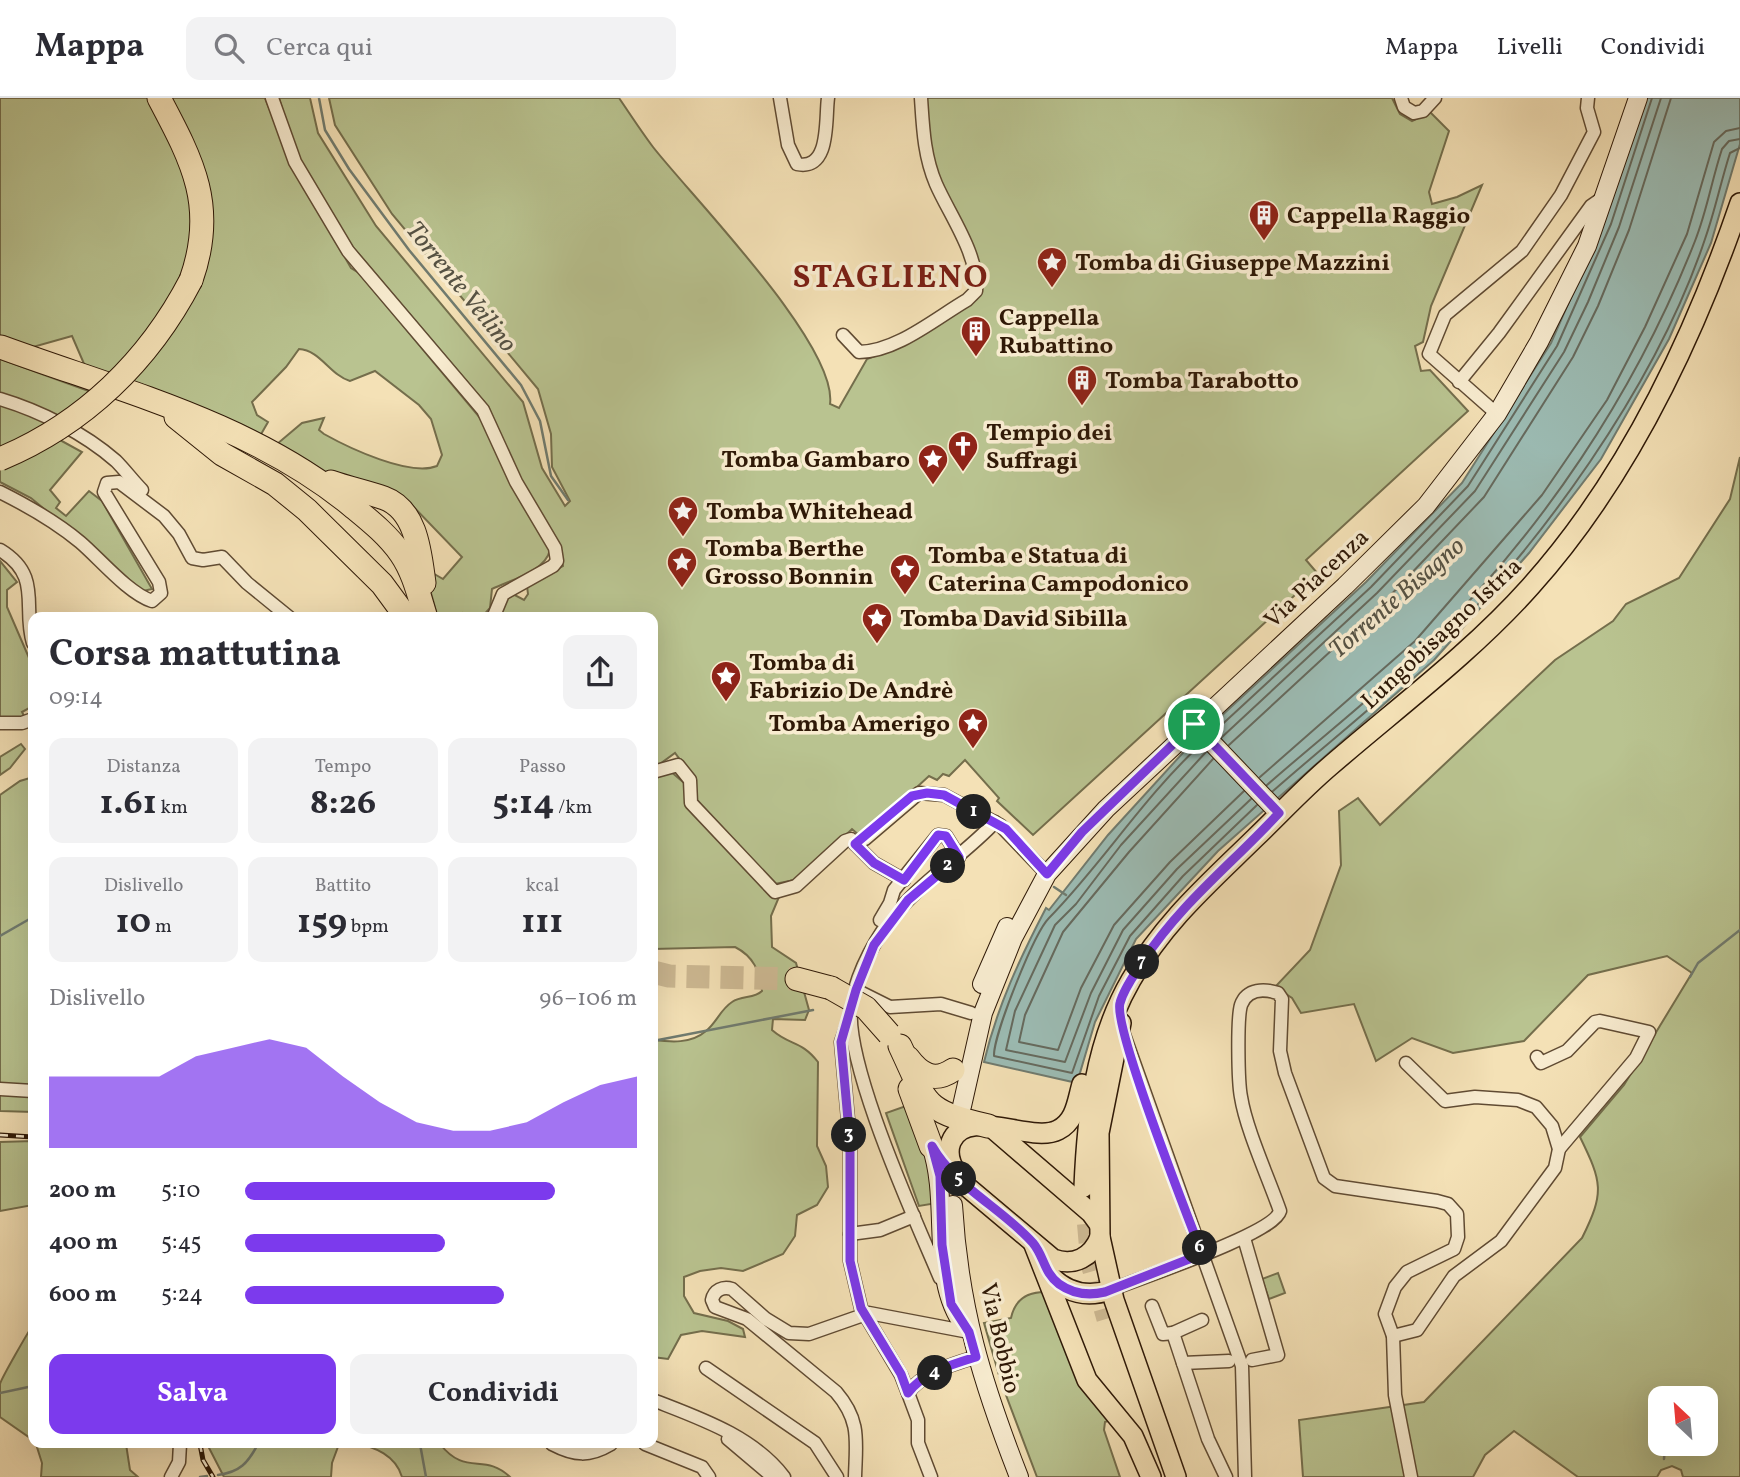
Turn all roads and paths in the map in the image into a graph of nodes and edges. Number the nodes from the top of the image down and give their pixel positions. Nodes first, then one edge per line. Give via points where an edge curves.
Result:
1 (159, 98) edge
2 (272, 98) edge
3 (780, 98) edge
4 (828, 98) edge
5 (921, 98) edge
6 (1401, 98) edge
7 (1435, 98) edge
8 (1588, 98) edge
9 (1638, 98) edge
10 (1604, 197) junction
11 (1740, 204) edge
12 (1563, 247) junction
13 (1581, 257) junction
14 (843, 335) dead end
15 (1, 347) edge
16 (1460, 382) junction
17 (0, 398) edge
18 (159, 404) junction
19 (1497, 414) junction
20 (0, 460) edge
21 (0, 492) edge
22 (153, 507) junction
23 (0, 550) edge
24 (31, 612) edge
25 (283, 612) edge
26 (403, 612) edge
27 (426, 612) edge
28 (496, 612) edge
29 (28, 721) edge
30 (0, 723) edge
31 (1197, 728) junction
32 (1328, 767) junction
33 (658, 771) edge
34 (1275, 809) junction
35 (995, 822) junction
36 (1257, 837) junction
37 (855, 844) junction
38 (959, 857) junction
39 (1047, 874) junction
40 (904, 880) junction
41 (1035, 895) junction
42 (880, 920) dead end
43 (797, 979) tunnel mouth
44 (856, 990) junction
45 (1119, 1005) junction
46 (971, 1013) junction
47 (850, 1016) junction
48 (1122, 1029) junction
49 (894, 1040) junction
50 (1537, 1057) dead end
51 (1406, 1063) dead end
52 (953, 1070) joint
53 (0, 1088) edge
54 (28, 1091) edge
55 (962, 1106) dead end
56 (989, 1126) junction
57 (932, 1146) junction
58 (1559, 1149) junction
59 (962, 1182) junction
60 (1084, 1187) tunnel mouth
61 (953, 1205) tunnel mouth
62 (914, 1216) junction
63 (1099, 1230) junction
64 (850, 1234) junction
65 (1244, 1238) junction
66 (1034, 1245) junction
67 (1202, 1254) junction
68 (1045, 1270) junction
69 (1111, 1290) junction
70 (951, 1304) junction
71 (1152, 1306) dead end
72 (864, 1314) junction
73 (1106, 1319) tunnel mouth
74 (1202, 1320) dead end
75 (969, 1332) junction
76 (1173, 1333) junction
77 (1393, 1336) junction
78 (976, 1357) junction
79 (1252, 1360) dead end
80 (1229, 1361) dead end
81 (1183, 1363) junction
82 (706, 1368) dead end
83 (908, 1393) junction
84 (658, 1402) edge
85 (723, 1430) junction
86 (180, 1448) edge
87 (563, 1448) edge
88 (604, 1448) edge
89 (655, 1448) edge
90 (171, 1477) edge
91 (709, 1477) edge
92 (773, 1477) edge
93 (784, 1477) edge
94 (837, 1477) edge
95 (855, 1477) edge
96 (931, 1477) edge
97 (1019, 1477) edge
98 (1151, 1477) edge
99 (1164, 1477) edge
100 (1176, 1477) edge
101 (1226, 1477) edge
102 (1245, 1477) edge
103 (1411, 1477) edge

1 - 20 highway, bridge via 195,170 201,194 202,235 191,280 158,334 116,384 62,426
2 - 28 street via 295,162 348,251 483,410 516,482 555,548 553,566 503,594
3 - 4 street via 791,155 797,164 806,165 816,160 822,149
5 - 14 street via 925,152 965,246 976,291 896,342 877,349 859,352
6 - 7 street via 1408,111 1423,111
8 - 16 street via 1594,132 1561,195 1522,251 1445,315 1427,351
9 - 10 main road, Via Piacenza
10 - 12 street, Via Piacenza via 1591,206
10 - 13 main road, Via Piacenza
11 - 32 main road, Lungobisagno Istria via 1684,346 1629,448 1580,524 1512,606
12 - 13 street
12 - 16 street, Via Piacenza
13 - 19 main road, Via Piacenza
15 - 18 highway
16 - 19 street
17 - 22 street via 31,408 117,462 153,500
18 - 26 highway via 222,454 275,484 307,510 382,584
18 - 27 highway via 243,436 315,476 385,498 405,514 415,534
19 - 31 main road, Via Piacenza via 1426,506
21 - 22 street via 79,541 152,601 161,593 159,582 104,488 107,483 119,482
22 - 25 street via 179,534 192,558 222,557
23 - 24 street via 24,575
29 - 30 street
31 - 34 main road
31 - 39 main road, Via Piacenza via 1082,832
32 - 34 main road, Lungobisagno Istria
32 - 36 main road via 1294,807
33 - 37 street via 678,765 690,780 691,803 775,892 796,887 848,839
34 - 36 main road, Lungobisagno Istria
35 - 37 street via 944,795 927,793 912,796
35 - 38 street, Via Bobbio
35 - 39 street
36 - 45 main road, Lungobisagno Istria via 1189,900 1159,936
37 - 40 street via 874,863
38 - 40 street via 946,836 938,835
38 - 44 street, Via Bobbio via 896,913 874,945
39 - 41 main road, Via Piacenza
40 - 42 street via 892,892
41 - 46 main road via 1002,935
41 - 55 main road via 983,1013
43 - 49 highway, bridge via 831,988 866,1008
44 - 46 street via 890,1007 941,1004
44 - 47 street, Via Bobbio
45 - 48 main road
45 - 56 main road via 1098,1031 1069,1123 1043,1135
45 - 60 main road, Lungobisagno Istria via 1090,1105
46 - 52 main road
47 - 62 street, Via Bobbio via 862,1077
47 - 64 street via 841,1042 849,1120
48 - 63 main road via 1099,1133
48 - 67 street
49 - 52 highway via 926,1076 943,1076
49 - 56 highway via 932,1107 947,1116
49 - 57 highway
50 - 58 street via 1541,1063 1567,1051 1595,1022 1649,1032 1636,1058
51 - 58 street via 1445,1101 1475,1097 1518,1100 1536,1107 1552,1126
53 - 54 street
56 - 59 main road via 965,1128 951,1141 949,1157
56 - 63 main road via 1091,1213
57 - 59 main road via 946,1169
57 - 70 main road via 940,1176 942,1245
58 - 77 street via 1555,1168 1501,1241 1454,1276 1417,1330
59 - 66 main road
61 - 75 main road, Via Bobbio
62 - 64 street via 880,1230
62 - 70 street, Via Bobbio
63 - 66 main road via 1089,1254 1072,1262 1053,1259
63 - 69 main road
64 - 72 street via 850,1261
65 - 67 street
65 - 77 street via 1269,1225 1280,1210 1241,1098 1241,1005 1254,992 1269,990 1282,999 1280,1051 1285,1073 1324,1178 1335,1186 1437,1201 1457,1214 1454,1249 1416,1266 1395,1287 1385,1314
65 - 79 street via 1278,1355
66 - 68 main road
67 - 69 street
67 - 102 street via 1242,1366
68 - 69 main road via 1074,1292 1090,1295
68 - 98 main road via 1087,1380 1133,1436
69 - 100 main road
70 - 75 main road
71 - 76 street via 1163,1334
72 - 75 street
72 - 83 street
72 - 95 street via 799,1335 783,1331 732,1289 720,1289 712,1300 720,1310 747,1319 846,1404 856,1426
73 - 99 main road
74 - 76 street
75 - 78 main road, Via Bobbio
76 - 81 street
77 - 103 street via 1395,1395
78 - 83 street via 942,1369 914,1384
78 - 97 main road, Via Bobbio
80 - 81 street
81 - 101 street
82 - 94 street via 814,1443
83 - 96 street via 918,1420 918,1443
84 - 85 street
85 - 92 street via 726,1438
85 - 93 street via 746,1442
86 - 90 street via 180,1462
87 - 88 street via 581,1455
89 - 91 street via 702,1467

